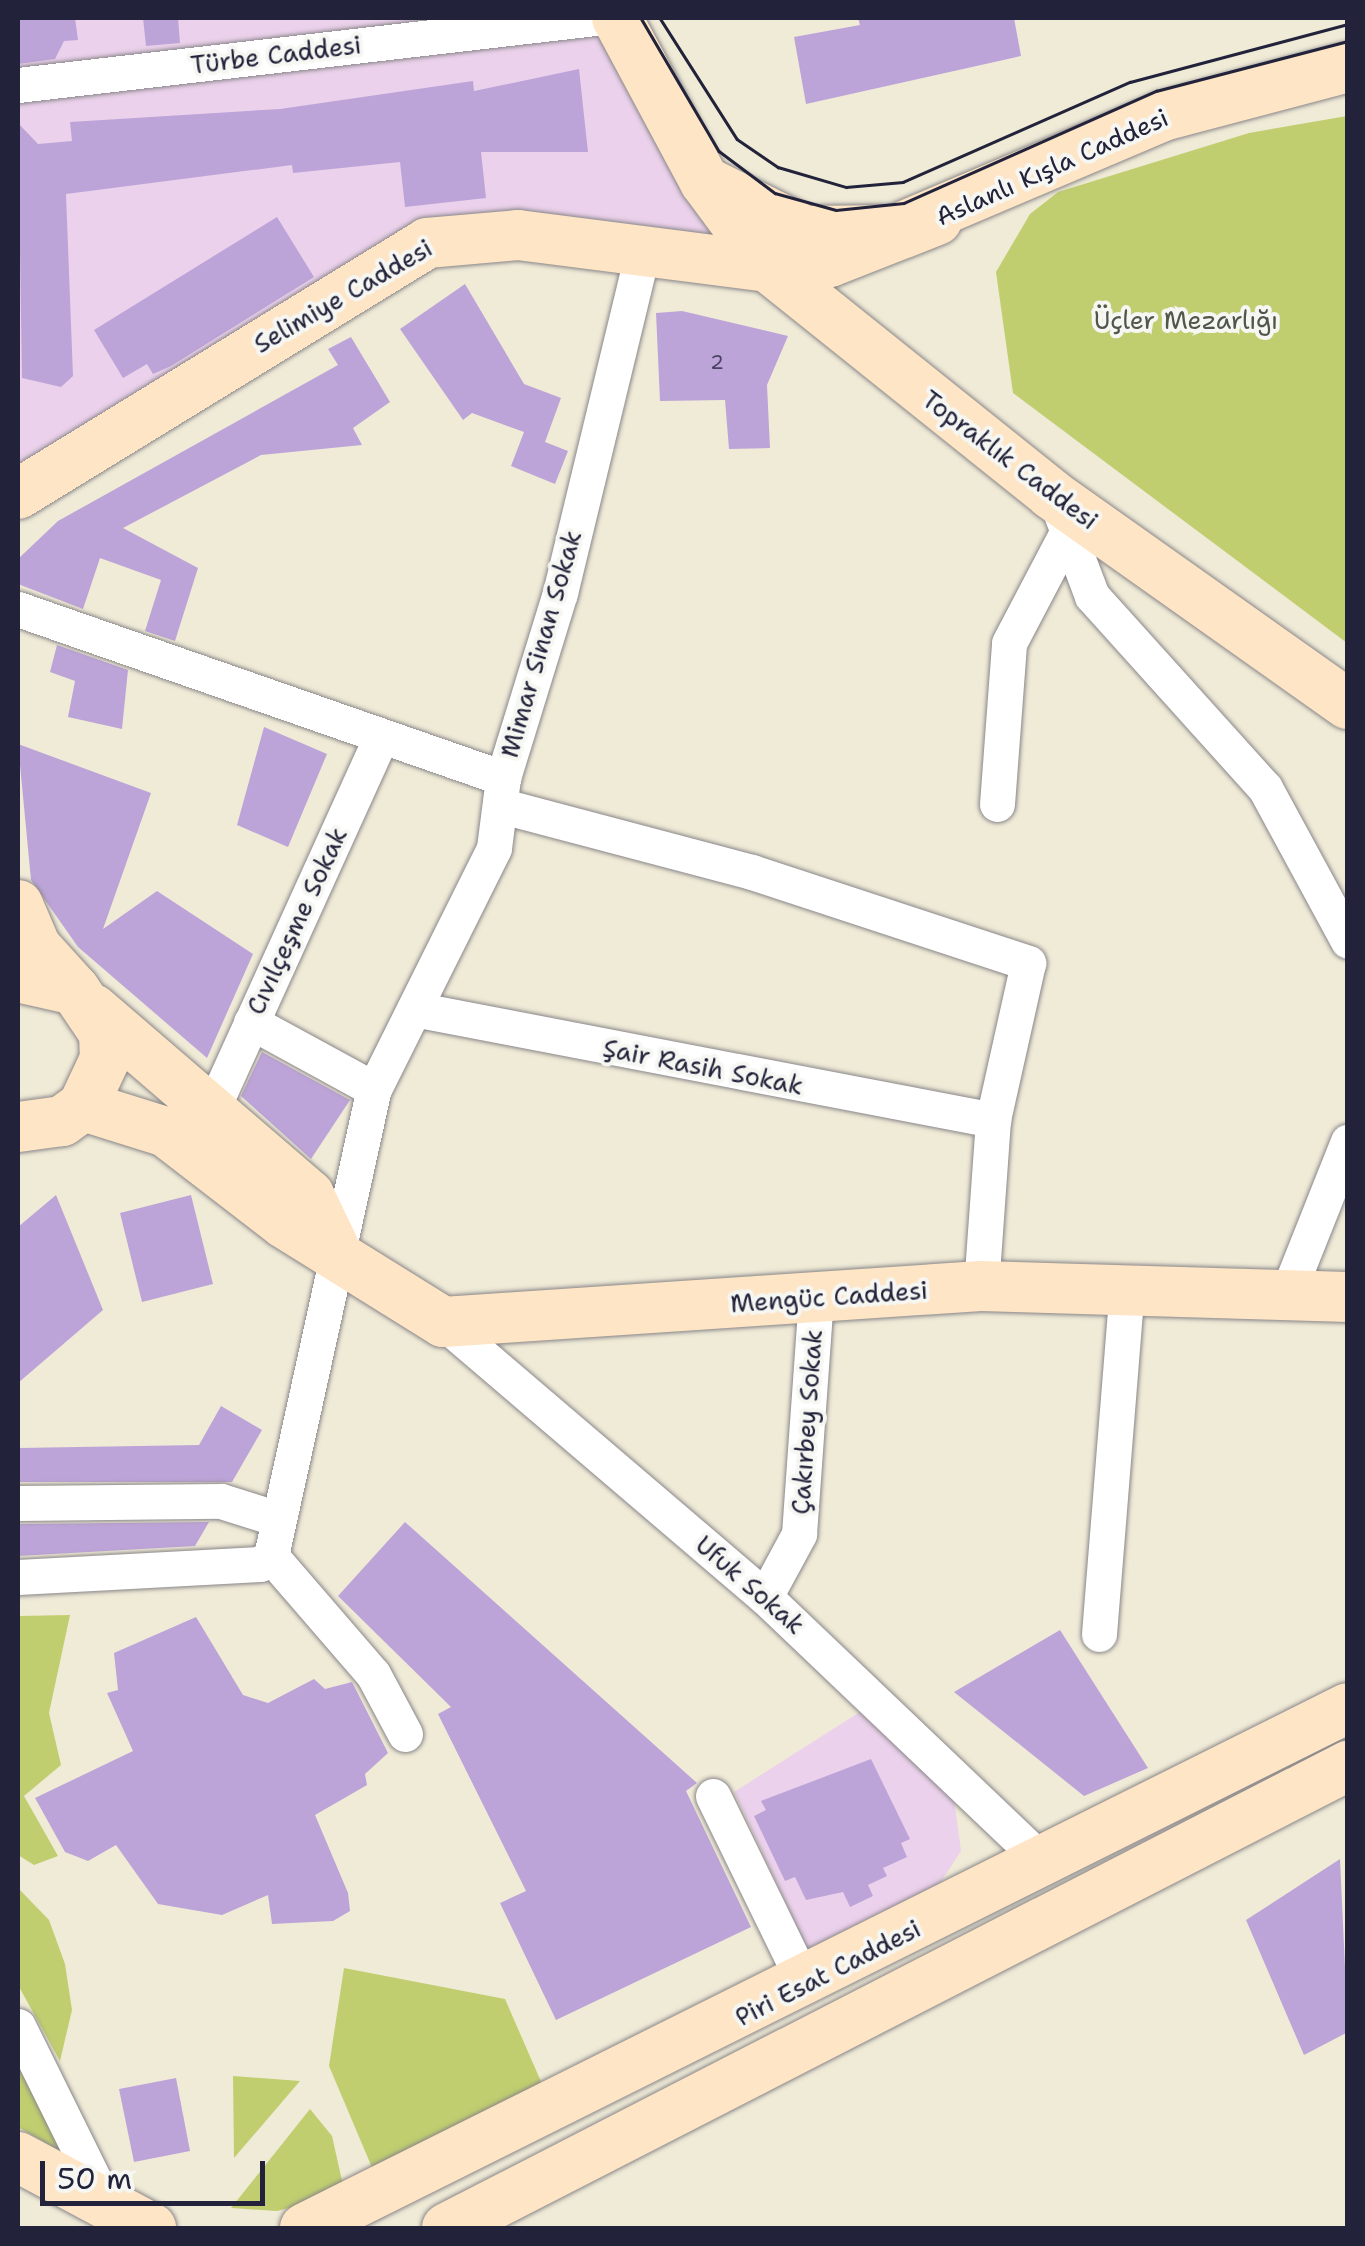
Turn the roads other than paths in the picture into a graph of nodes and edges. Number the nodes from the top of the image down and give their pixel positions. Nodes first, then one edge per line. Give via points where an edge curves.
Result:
1 (594, 18) edge
2 (616, 18) edge
3 (1348, 67) edge
4 (18, 84) edge
5 (706, 182) junction
6 (937, 220) junction
7 (642, 254) junction
8 (768, 267) junction
9 (18, 494) edge
10 (1061, 509) junction
11 (18, 609) edge
12 (1348, 704) edge
13 (381, 737) junction
14 (504, 792) junction
15 (997, 804) dead end
16 (18, 905) edge
17 (1348, 941) edge
18 (18, 977) edge
19 (84, 1000) junction
20 (414, 1009) junction
21 (251, 1022) junction
22 (374, 1090) junction
23 (214, 1105) junction
24 (54, 1118) edge
25 (993, 1120) junction
26 (1348, 1141) edge
27 (18, 1158) edge
28 (334, 1247) junction
29 (981, 1286) junction
30 (1127, 1288) junction
31 (1288, 1292) junction
32 (816, 1298) junction
33 (1348, 1298) edge
34 (443, 1322) junction
35 (18, 1503) edge
36 (278, 1519) junction
37 (271, 1556) junction
38 (18, 1577) edge
39 (765, 1597) junction
40 (1099, 1634) dead end
41 (1348, 1708) edge
42 (405, 1734) dead end
43 (1348, 1766) edge
44 (713, 1796) dead end
45 (1044, 1863) junction
46 (806, 1984) junction
47 (18, 2026) edge
48 (18, 2157) edge
49 (131, 2220) edge
50 (305, 2228) edge
51 (447, 2228) edge

1 - 4 street, Türbe Caddesi
2 - 5 main road, Topraklık Caddesi
3 - 6 main road, Aslanlı Kışla Caddesi via 1163,116
5 - 6 main road, Aslanlı Kışla Caddesi via 804,231 862,235
5 - 8 main road, Topraklık Caddesi
6 - 8 main road, Selimiye Caddesi via 830,262
7 - 8 main road, Selimiye Caddesi
7 - 9 main road, Selimiye Caddesi via 486,233 427,243
7 - 14 street, Mimar Sinan Sokak
8 - 10 main road, Topraklık Caddesi
10 - 12 main road, Topraklık Caddesi
10 - 15 street via 1009,643
10 - 17 street via 1092,596 1265,788
11 - 13 street
13 - 14 street
13 - 21 street, Cıvılçeşme Sokak
14 - 20 street, Mimar Sinan Sokak
14 - 25 street via 1028,963
16 - 19 main road via 36,947
18 - 19 main road
19 - 23 main road
19 - 24 main road via 106,1059
20 - 22 street, Mimar Sinan Sokak
20 - 25 street, Şair Rasih Sokak
21 - 22 street
21 - 23 street, Cıvılçeşme Sokak
22 - 28 street, Mimar Sinan Sokak
23 - 28 main road via 309,1194
24 - 27 main road
24 - 28 main road via 166,1132 284,1223
25 - 29 street
26 - 31 street
28 - 34 main road
28 - 36 street, Mimar Sinan Sokak
29 - 30 main road, Mengüc Caddesi
29 - 32 main road, Mengüc Caddesi
30 - 31 main road, Mengüc Caddesi
30 - 40 street
31 - 33 main road, Mengüc Caddesi
32 - 34 main road, Mengüc Caddesi
32 - 39 street, Çakırbey Sokak via 799,1534
34 - 39 street, Ufuk Sokak
35 - 36 street via 221,1501
36 - 37 street, Mimar Sinan Sokak
37 - 38 street via 260,1564
37 - 42 street via 373,1674
39 - 45 street, Ufuk Sokak
41 - 45 main road, Piri Esat Caddesi
43 - 51 main road, Piri Esat Caddesi
44 - 46 street
45 - 46 main road, Piri Esat Caddesi
46 - 50 main road, Piri Esat Caddesi
47 - 49 street
48 - 49 main road

